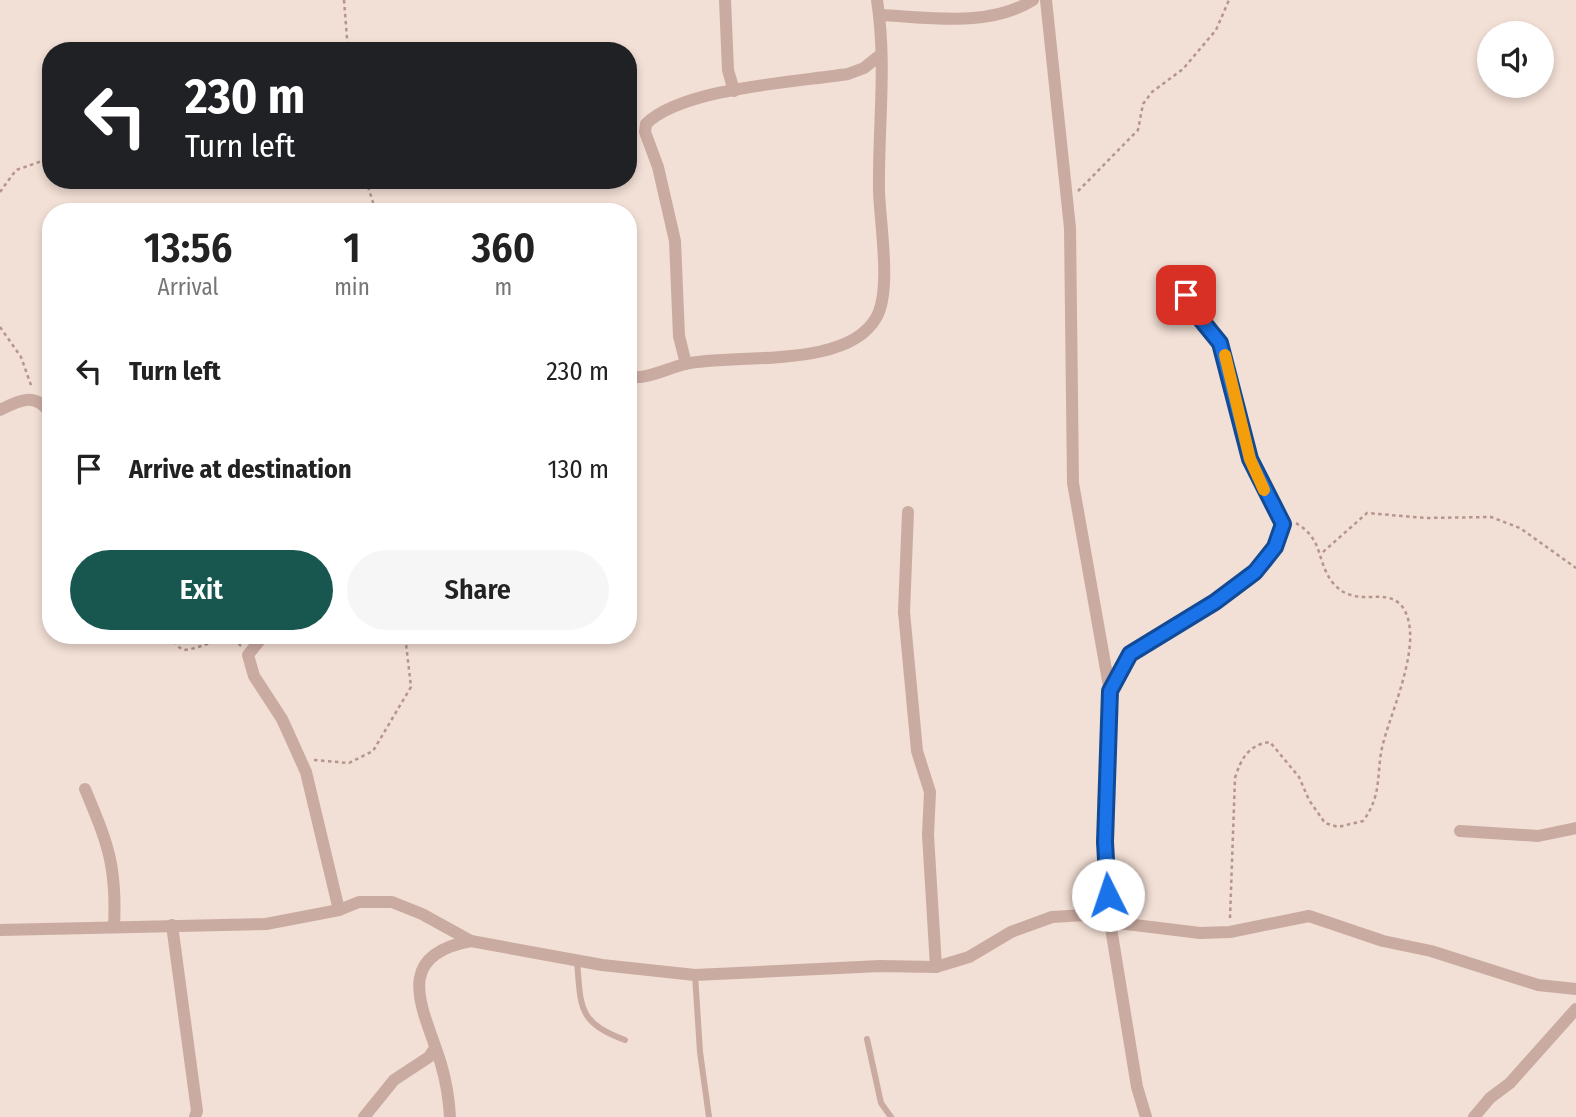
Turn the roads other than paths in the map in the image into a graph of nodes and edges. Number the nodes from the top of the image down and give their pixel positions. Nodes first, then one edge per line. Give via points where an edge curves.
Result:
1 (725, 0) edge
2 (877, 0) edge
3 (1033, 0) edge
4 (1046, 0) edge
5 (879, 15) junction
6 (879, 56) junction
7 (734, 90) junction
8 (1186, 295) dead end
9 (686, 364) junction
10 (637, 377) edge
11 (42, 404) edge
12 (0, 410) edge
13 (908, 512) dead end
14 (257, 644) edge
15 (1110, 691) junction
16 (85, 789) dead end
17 (1576, 828) edge
18 (1461, 831) dead end
19 (339, 910) junction
20 (1110, 922) junction
21 (172, 925) junction
22 (114, 927) junction
23 (0, 930) edge
24 (471, 941) junction
25 (577, 960) junction
26 (936, 967) junction
27 (695, 975) junction
28 (1576, 989) edge
29 (1576, 1009) edge
30 (867, 1039) dead end
31 (625, 1040) dead end
32 (435, 1048) junction
33 (198, 1115) edge
34 (364, 1117) edge
35 (450, 1117) edge
36 (709, 1117) edge
37 (891, 1117) edge
38 (1146, 1117) edge
39 (1475, 1117) edge

1 - 7 street via 728,70
2 - 5 street
3 - 5 street via 1015,11 983,17
4 - 15 street via 1067,209 1073,483
5 - 6 street
6 - 7 street via 848,74
6 - 9 street via 884,80 879,190 884,280 876,318 862,333 826,352
7 - 9 street via 668,107 646,124 675,241 679,336
8 - 15 street via 1220,343 1250,459 1279,513 1282,534 1255,572 1130,654
9 - 10 street
11 - 12 street via 30,398
13 - 26 street via 904,612 916,751 930,793
14 - 19 street via 248,655 254,676 282,719 306,772
15 - 20 street via 1105,842
16 - 22 street via 111,853 116,889
17 - 18 street via 1538,836
19 - 21 street via 266,924
19 - 24 street via 359,902 391,902
20 - 26 street via 1086,915 1052,917 1011,932 969,957
20 - 28 street via 1200,933 1230,932 1309,916 1538,985
20 - 38 street
21 - 22 street
21 - 33 street
22 - 23 street
24 - 25 street
24 - 32 street via 450,945 423,967 420,1009
25 - 27 street
25 - 31 lane via 585,1014 598,1030
26 - 27 street
27 - 36 lane
29 - 39 street
30 - 37 lane via 881,1103
32 - 34 street via 394,1080
32 - 35 street

